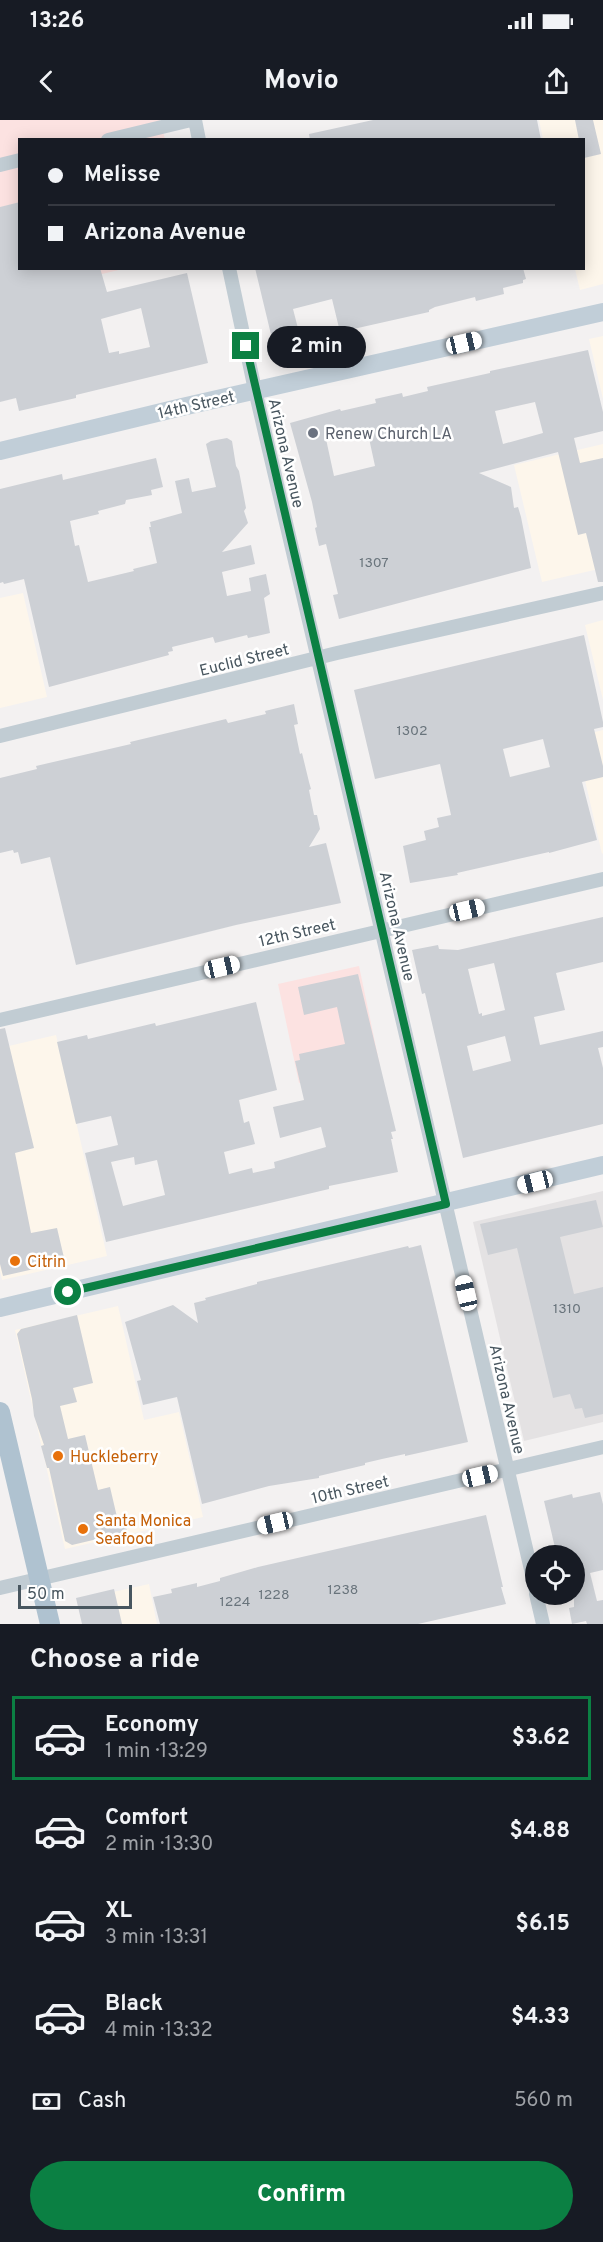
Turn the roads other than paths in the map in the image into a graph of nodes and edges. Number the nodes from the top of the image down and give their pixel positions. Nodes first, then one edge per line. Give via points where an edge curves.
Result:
1 (193, 120) edge
2 (116, 138) edge
3 (199, 138) edge
4 (18, 160) edge
5 (0, 165) edge
6 (229, 270) edge
7 (603, 312) edge
8 (255, 390) junction
9 (0, 451) edge
10 (603, 594) edge
11 (319, 658) junction
12 (0, 736) edge
13 (603, 879) edge
14 (382, 929) junction
15 (0, 1020) edge
16 (603, 1166) edge
17 (446, 1204) junction
18 (0, 1308) edge
19 (0, 1412) edge
20 (603, 1448) edge
21 (507, 1470) junction
22 (525, 1546) edge
23 (39, 1579) junction
24 (0, 1588) edge
25 (539, 1605) edge
26 (50, 1624) edge
27 (543, 1624) edge

1 - 2 street
1 - 3 street
4 - 5 street
6 - 8 street, Arizona Avenue
7 - 8 street, 14th Street
8 - 9 street, 14th Street
8 - 11 street, Arizona Avenue
10 - 11 street, Euclid Street
11 - 12 street, Euclid Street
11 - 14 street, Arizona Avenue
13 - 14 street, 12th Street
14 - 15 street, 12th Street
14 - 17 street, Arizona Avenue
16 - 17 street
17 - 18 street
17 - 21 street, Arizona Avenue
19 - 23 main road
20 - 21 street, 10th Street
21 - 22 street, Arizona Avenue
21 - 23 street, 10th Street
23 - 24 street, 10th Street
23 - 26 main road
25 - 27 street, Arizona Avenue

